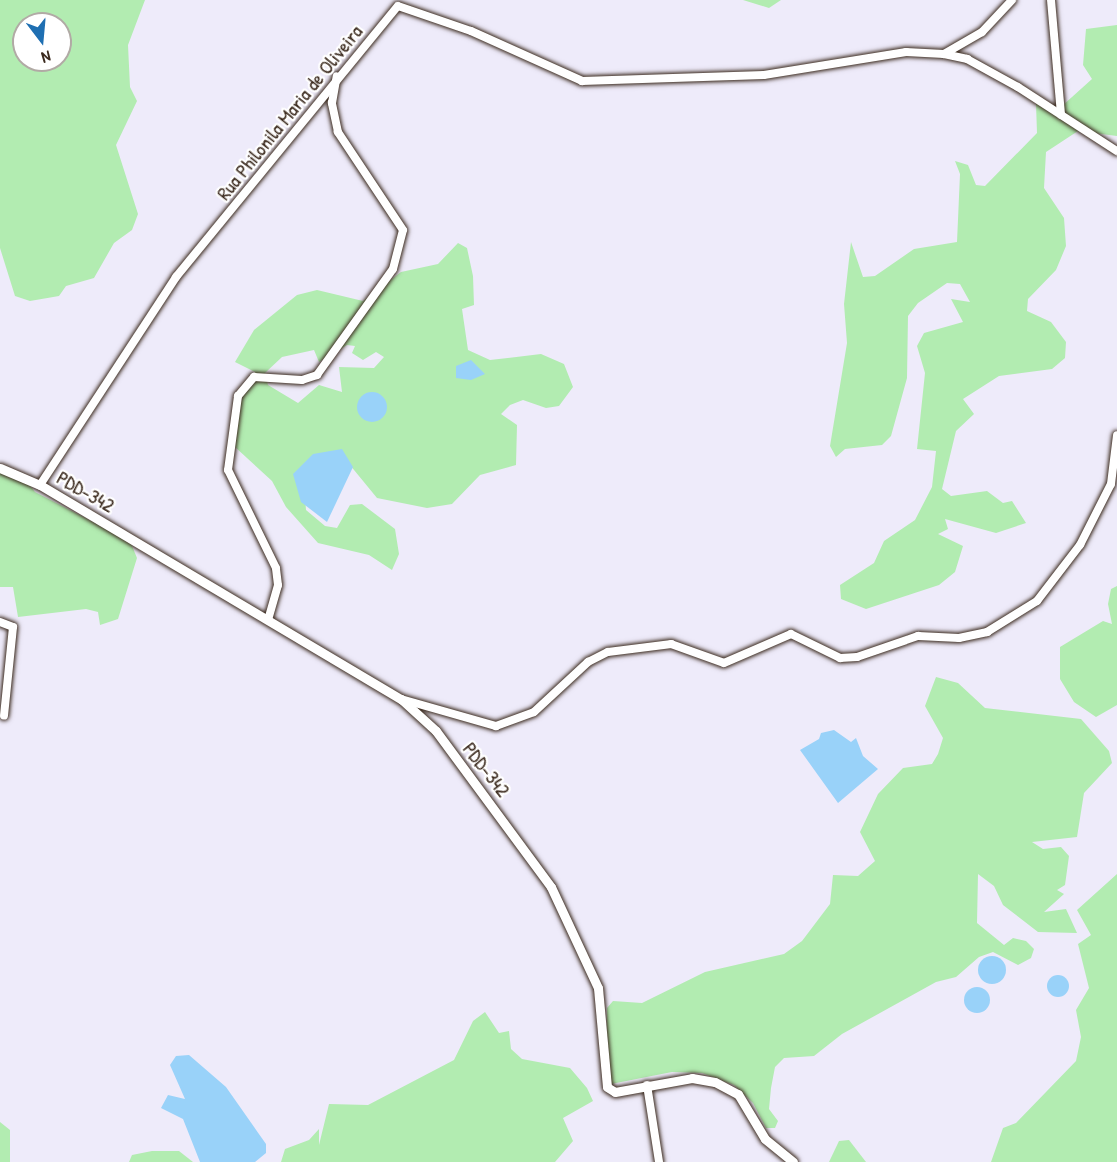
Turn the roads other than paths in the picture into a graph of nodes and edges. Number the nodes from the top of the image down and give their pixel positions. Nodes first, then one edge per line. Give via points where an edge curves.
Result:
1 (1012, 0) edge
2 (1051, 0) edge
3 (397, 3) edge
4 (944, 54) junction
5 (337, 76) junction
6 (1061, 115) junction
7 (1117, 152) edge
8 (1117, 435) edge
9 (0, 468) edge
10 (40, 485) junction
11 (1106, 497) junction
12 (1117, 498) edge
13 (268, 620) junction
14 (0, 622) edge
15 (401, 699) junction
16 (4, 716) dead end
17 (647, 1085) junction
18 (659, 1162) edge
19 (794, 1162) edge

1 - 4 street via 982,32
2 - 6 street
3 - 4 street, Rua Philonila Maria de Oliveira via 582,81 764,75 906,52
3 - 5 street, Rua Philonila Maria de Oliveira
4 - 6 street, Rua Philonila Maria de Oliveira via 967,59
5 - 10 street, Rua Philonila Maria de Oliveira via 176,277
5 - 13 street via 332,103 338,132 403,230 393,269 317,375 302,381 254,377 238,396 228,470 276,568 278,585
6 - 7 street, Rua Philonila Maria de Oliveira
8 - 11 street
9 - 10 street, PDD-342 / PDD-342
10 - 13 street, PDD-342 / PDD-342
11 - 12 street
11 - 15 street via 1080,545 1037,601 987,632 959,638 918,636 857,657 840,658 790,634 724,663 671,644 608,652 588,662 534,712 496,726
13 - 15 street, PDD-342 / PDD-342
14 - 16 street via 13,627
15 - 17 street, PDD-342 / PDD-342 via 436,731 551,887 597,988 607,1087 615,1092
17 - 18 street
17 - 19 street, PDD-342 / PDD-342 via 692,1078 738,1094 765,1140

